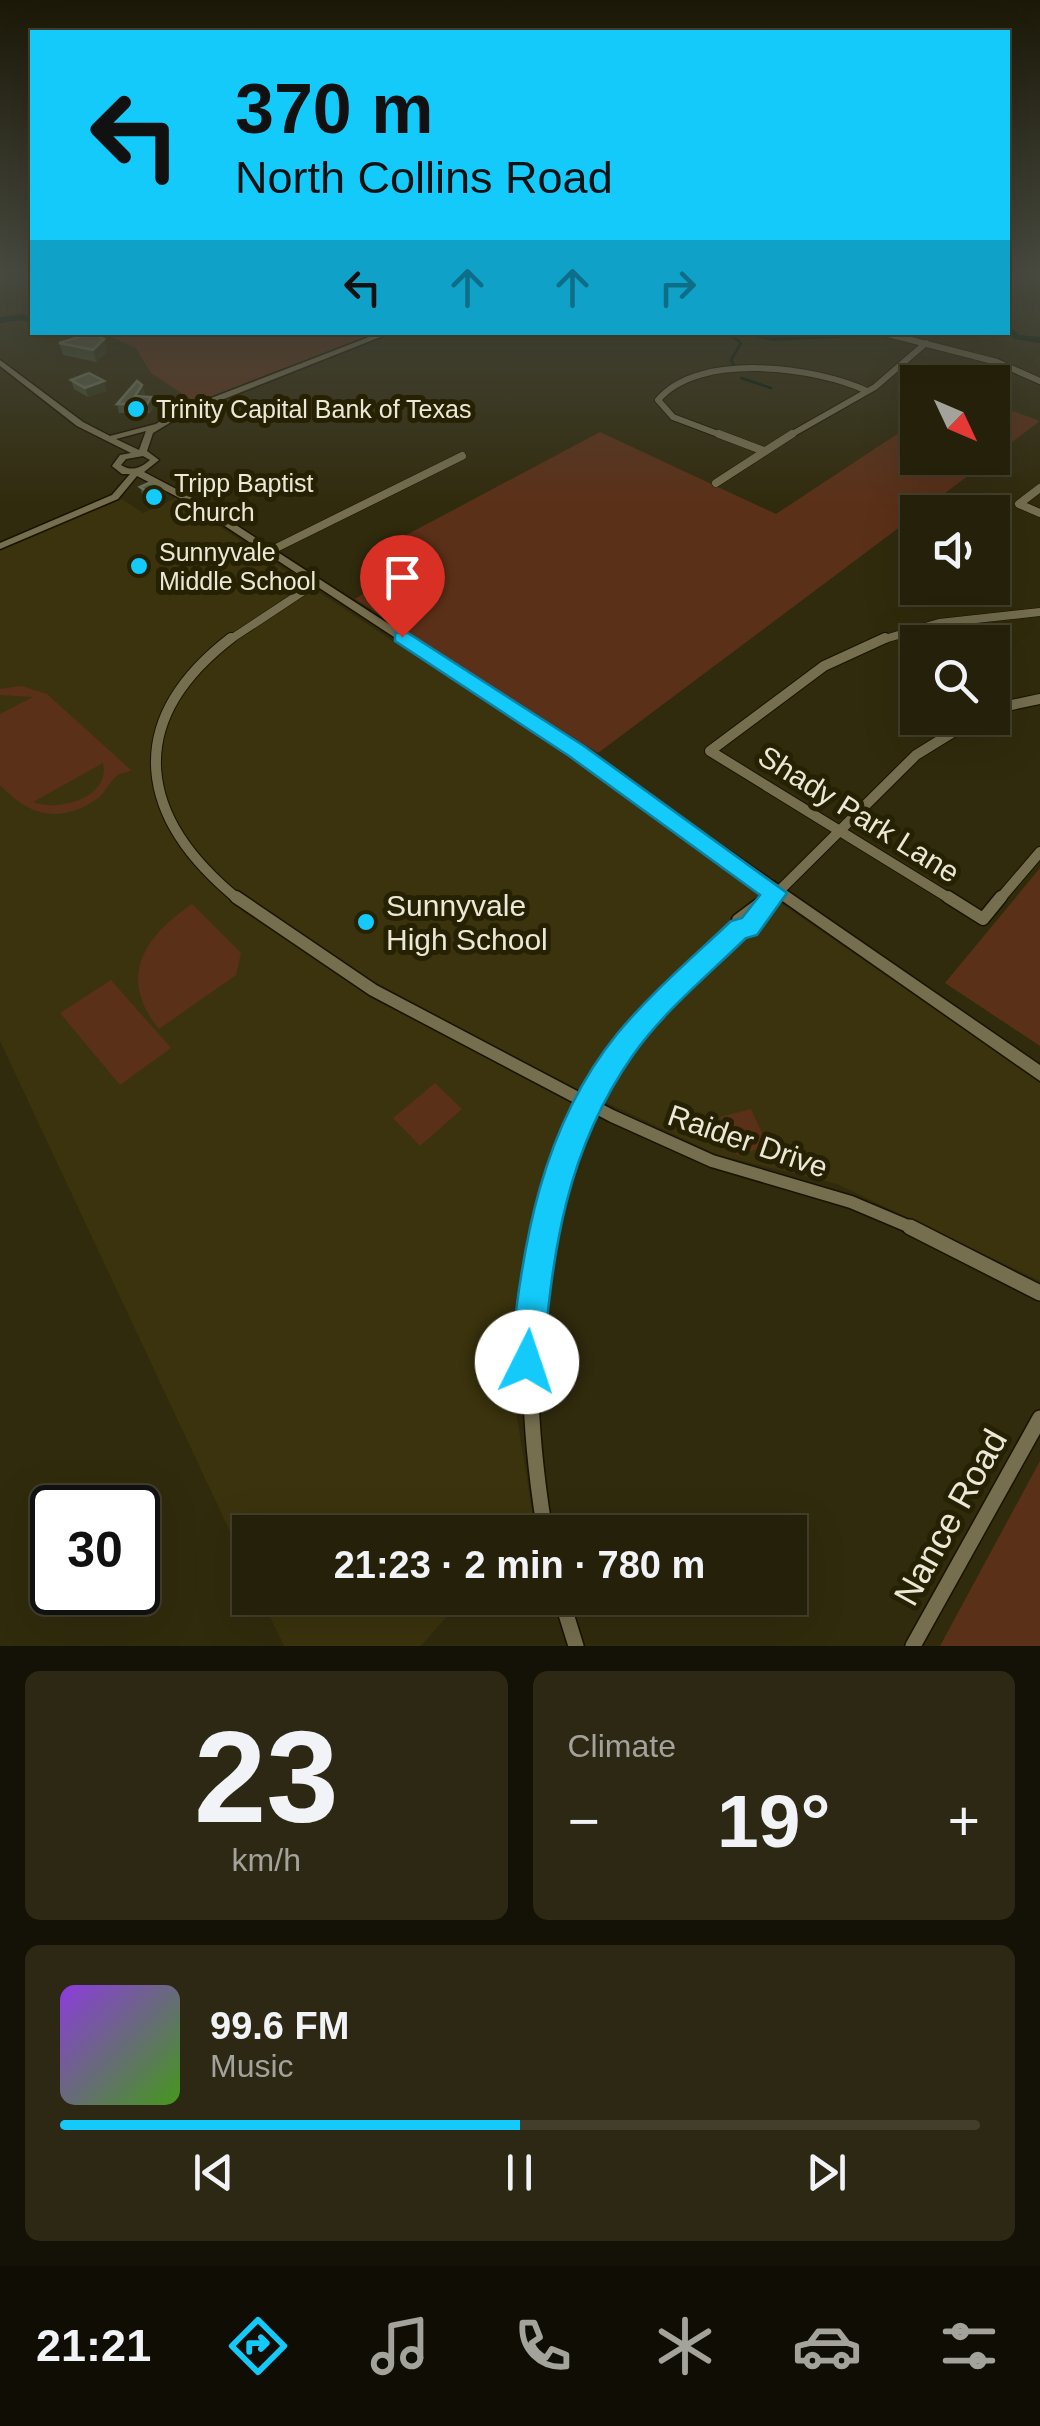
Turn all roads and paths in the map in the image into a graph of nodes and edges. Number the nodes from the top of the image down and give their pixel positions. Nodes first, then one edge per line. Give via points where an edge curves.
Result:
1 (341, 352) edge
2 (911, 352) edge
3 (958, 352) edge
4 (0, 362) edge
5 (0, 373) edge
6 (1040, 380) edge
7 (867, 391) junction
8 (45, 403) junction
9 (71, 422) junction
10 (157, 426) junction
11 (106, 439) junction
12 (764, 452) junction
13 (462, 456) dead end
14 (146, 457) junction
15 (118, 464) junction
16 (136, 472) junction
17 (158, 481) junction
18 (716, 483) dead end
19 (1040, 488) edge
20 (122, 492) junction
21 (103, 503) junction
22 (196, 503) junction
23 (1040, 513) edge
24 (0, 546) edge
25 (268, 552) junction
26 (316, 582) junction
27 (1040, 612) edge
28 (1040, 699) edge
29 (1010, 705) edge
30 (948, 735) edge
31 (838, 830) junction
32 (1040, 852) edge
33 (775, 893) junction
34 (1040, 1074) edge
35 (587, 1104) junction
36 (1040, 1293) edge
37 (1040, 1418) edge
38 (543, 1515) edge
39 (566, 1615) edge
40 (576, 1646) edge
41 (913, 1646) edge

1 - 10 street
2 - 7 street
3 - 6 street
4 - 8 street
5 - 8 street
7 - 12 street
7 - 12 street via 820,373 783,369 700,376 661,392 658,400 673,417
8 - 9 street
9 - 11 street
9 - 15 street via 116,450
10 - 11 street
10 - 14 street
11 - 14 street
12 - 18 street
13 - 25 street
14 - 15 street
14 - 16 street
14 - 22 street
15 - 16 street
15 - 21 street via 118,486
16 - 17 street
16 - 20 street
17 - 20 street
17 - 22 street
19 - 23 street via 1019,504
20 - 21 street
21 - 24 street
22 - 25 street
25 - 26 street
26 - 33 street via 576,751
26 - 35 street, Raider Drive via 244,624 189,677 158,747 164,812 189,850 230,890 341,973
27 - 31 street, Shady Park Lane via 955,619 867,643 809,672 710,751
28 - 29 street
30 - 31 street via 916,755
31 - 32 street, Shady Park Lane via 983,919
31 - 33 street
33 - 34 street
33 - 35 street via 748,928 740,928 653,1012
35 - 36 street, Raider Drive via 716,1162 871,1210
35 - 38 street via 555,1178 528,1332 526,1391
37 - 41 street, Nance Road
39 - 40 street

